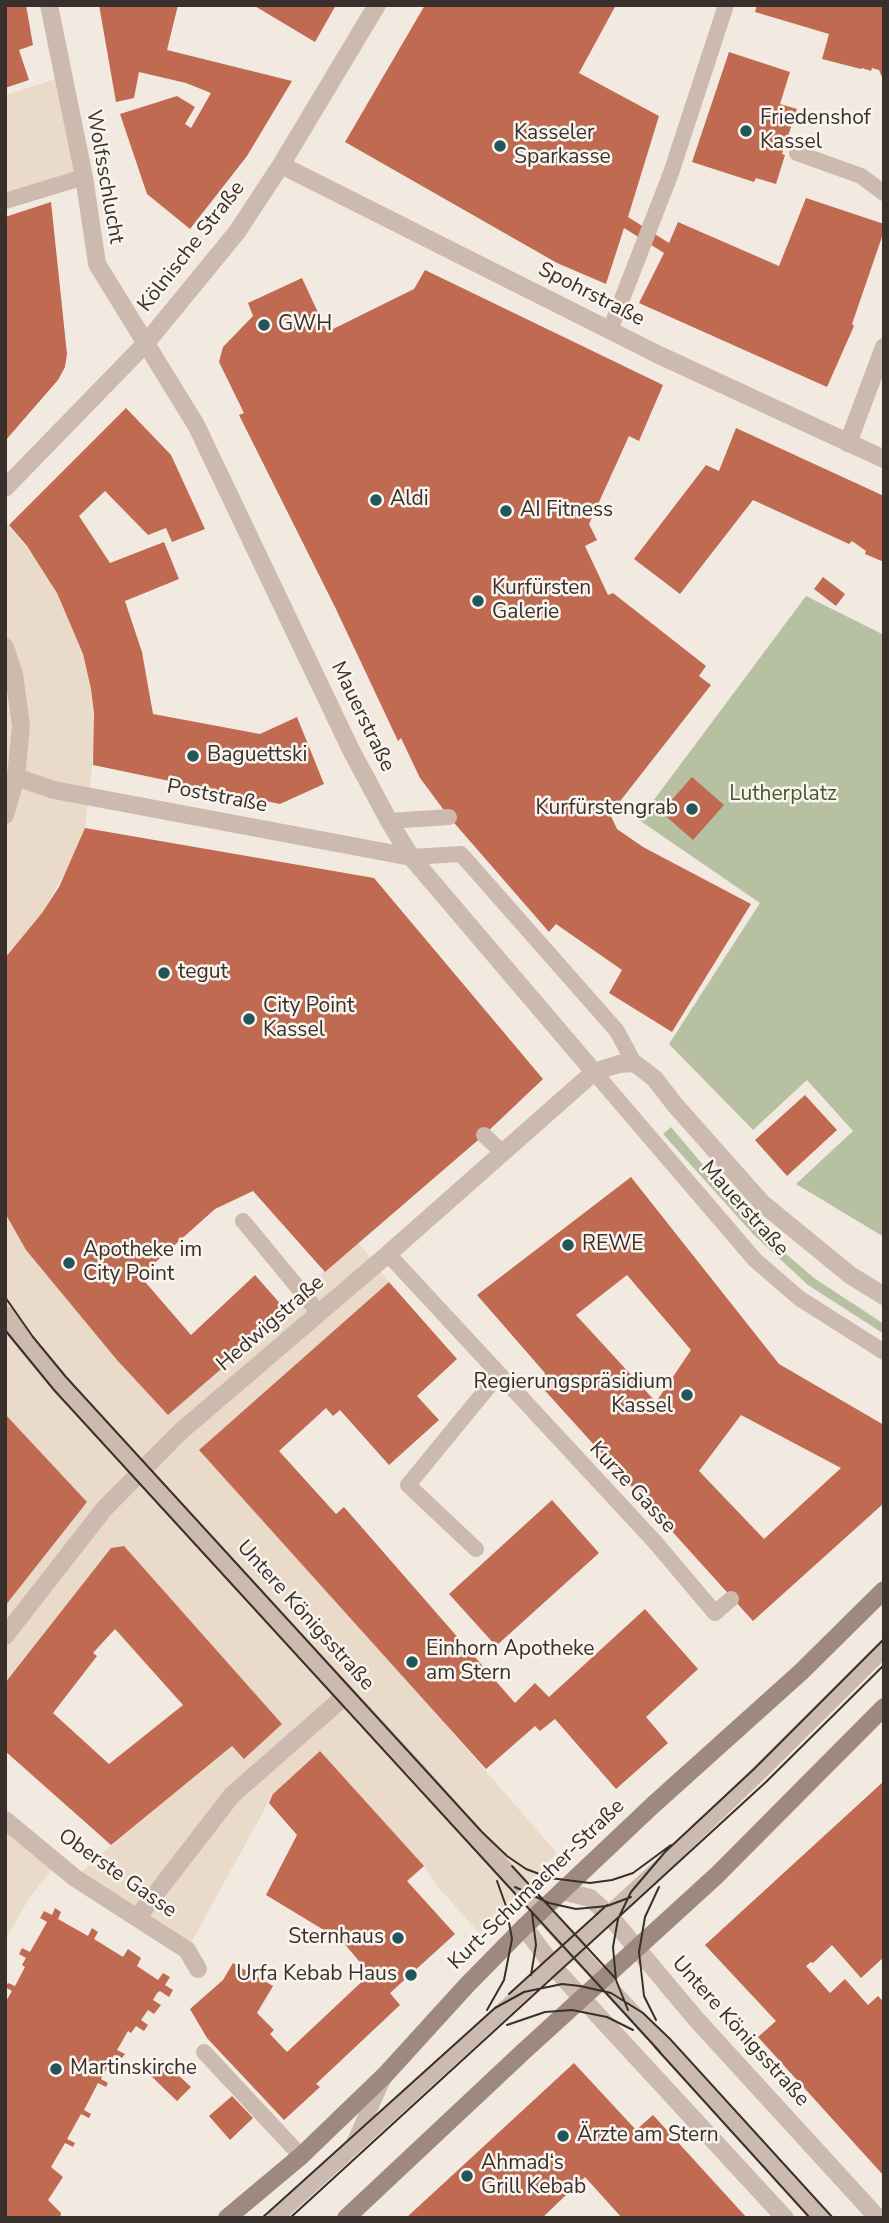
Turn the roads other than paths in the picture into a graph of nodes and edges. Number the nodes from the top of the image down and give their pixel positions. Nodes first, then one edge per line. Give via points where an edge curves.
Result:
1 (50, 5) edge
2 (377, 5) edge
3 (726, 5) edge
4 (797, 153) dead end
5 (281, 165) junction
6 (84, 177) junction
7 (884, 193) edge
8 (5, 201) edge
9 (610, 330) junction
10 (146, 343) junction
11 (884, 347) edge
12 (848, 443) junction
13 (884, 459) edge
14 (5, 488) edge
15 (5, 648) edge
16 (16, 777) junction
17 (5, 815) edge
18 (449, 817) dead end
19 (389, 821) junction
20 (411, 857) junction
21 (634, 1063) junction
22 (594, 1072) junction
23 (484, 1135) dead end
24 (503, 1153) junction
25 (243, 1221) dead end
26 (388, 1254) junction
27 (884, 1296) edge
28 (319, 1313) junction
29 (5, 1315) edge
30 (884, 1352) edge
31 (499, 1374) junction
32 (141, 1472) junction
33 (475, 1549) dead end
34 (884, 1590) edge
35 (731, 1599) dead end
36 (5, 1636) edge
37 (884, 1649) edge
38 (346, 1695) junction
39 (884, 1707) edge
40 (5, 1820) edge
41 (562, 1891) junction
42 (541, 1912) junction
43 (608, 1914) junction
44 (137, 1918) junction
45 (524, 1927) junction
46 (573, 1947) junction
47 (635, 1948) junction
48 (553, 1965) junction
49 (198, 1969) dead end
50 (603, 1978) junction
51 (582, 1998) junction
52 (204, 2052) dead end
53 (385, 2075) junction
54 (351, 2150) junction
55 (301, 2156) junction
56 (227, 2218) edge
57 (275, 2218) edge
58 (346, 2218) edge
59 (785, 2218) edge
60 (821, 2218) edge
61 (878, 2218) edge

1 - 6 street, Wolfsschlucht
2 - 5 street, Kölnische Straße
3 - 9 lane via 671,173
4 - 7 lane via 861,176
5 - 9 street, Spohrstraße
5 - 10 street, Kölnische Straße via 237,232
6 - 8 lane
6 - 10 street, Wolfsschlucht via 97,264
9 - 12 street, Spohrstraße
10 - 14 street, Kölnische Straße
10 - 19 street, Mauerstraße via 196,425
11 - 12 street
12 - 13 street, Spohrstraße
15 - 16 street via 14,674 21,726
16 - 17 street
16 - 20 street, Poststraße via 54,790
18 - 19 lane
19 - 20 street, Mauerstraße
20 - 21 lane via 461,854 488,874 617,1031
20 - 22 street, Mauerstraße
21 - 22 street
21 - 27 street, Mauerstraße via 655,1079 762,1203 850,1275
22 - 24 street, Hedwigstraße
22 - 30 lane, Mauerstraße via 755,1260 799,1298
23 - 24 lane
24 - 26 street, Hedwigstraße
25 - 28 lane
26 - 28 street, Hedwigstraße
26 - 31 lane, Kurze Gasse
28 - 32 street, Hedwigstraße via 180,1432
29 - 32 street, Untere Königsstraße via 42,1364
31 - 33 lane via 408,1485
31 - 35 lane, Kurze Gasse via 715,1613
32 - 36 street, Hedwigstraße via 104,1508
32 - 38 street, Untere Königsstraße
34 - 41 main road, Kurt-Schumacher-Straße
37 - 43 lane
38 - 42 street, Untere Königsstraße
38 - 44 street via 232,1796
39 - 47 main road via 717,1875
40 - 44 street, Oberste Gasse via 75,1878
41 - 42 main road, Kurt-Schumacher-Straße
41 - 43 street, Untere Königsstraße via 590,1898
42 - 45 main road, Kurt-Schumacher-Straße
42 - 46 street, Untere Königsstraße
43 - 46 lane
43 - 47 street, Untere Königsstraße
44 - 49 street, Oberste Gasse via 187,1950
45 - 48 street
45 - 53 main road, Kurt-Schumacher-Straße
46 - 48 lane
46 - 50 lane
47 - 50 main road
47 - 61 street, Untere Königsstraße
48 - 51 street
48 - 54 lane
50 - 51 main road
50 - 60 lane
51 - 58 main road
51 - 59 street
52 - 55 lane
53 - 54 lane
53 - 55 main road, Kurt-Schumacher-Straße
54 - 57 lane
55 - 56 main road, Kurt-Schumacher-Straße

